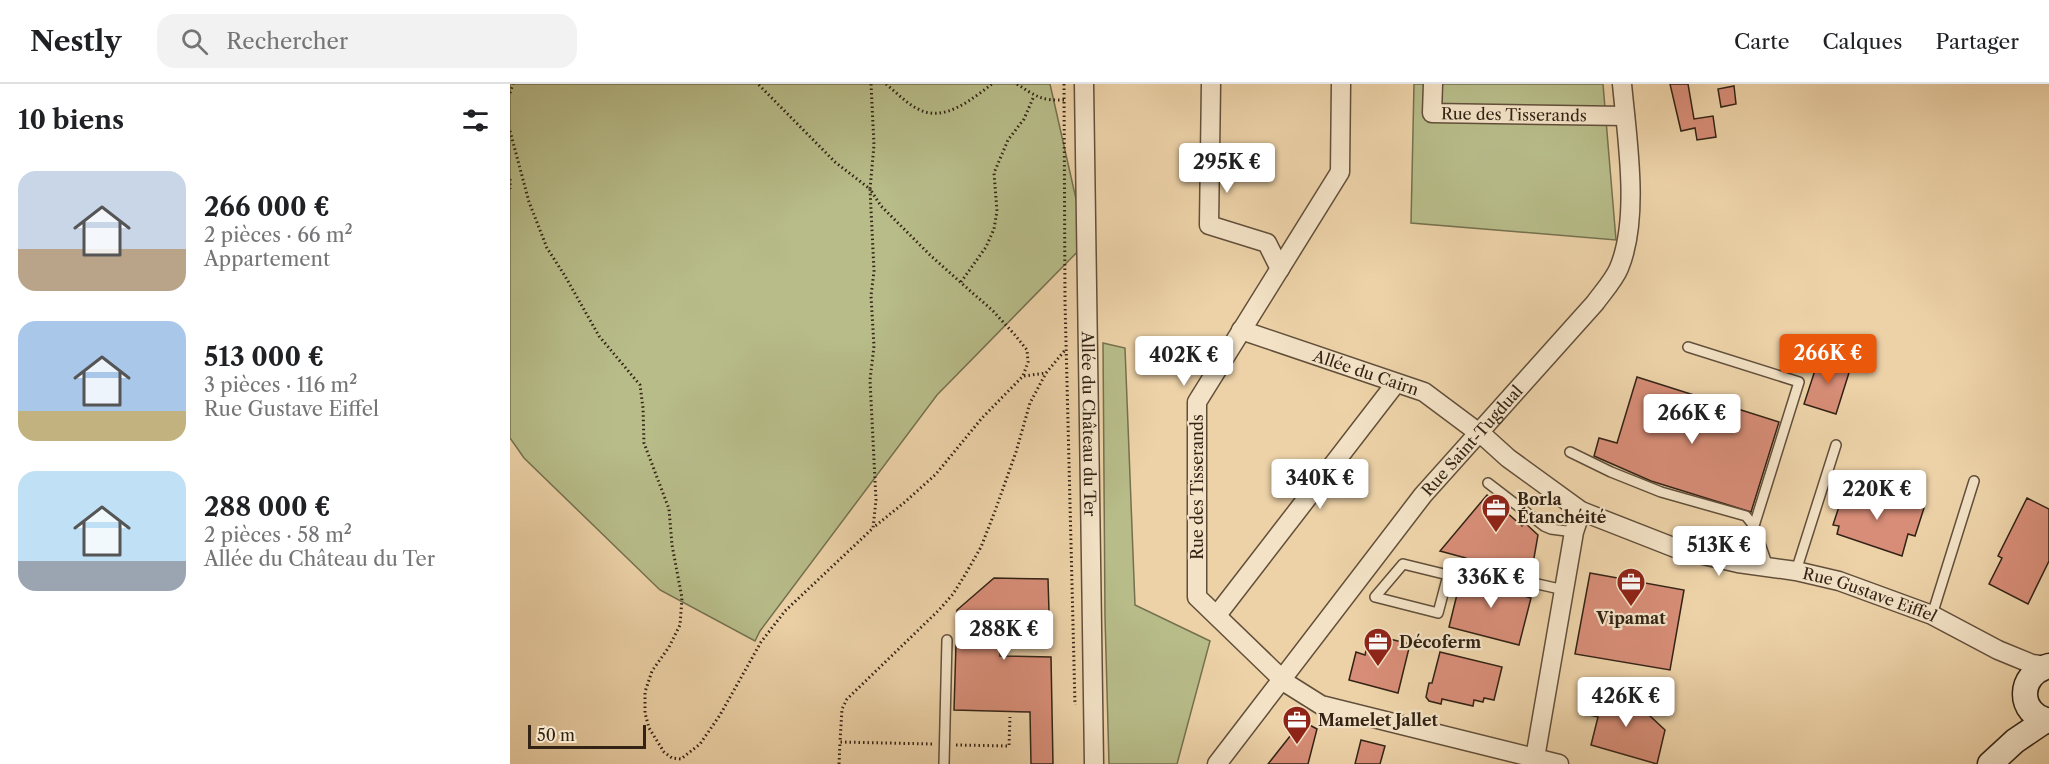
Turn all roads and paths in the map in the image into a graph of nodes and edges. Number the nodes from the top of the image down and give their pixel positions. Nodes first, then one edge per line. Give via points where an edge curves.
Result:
1 (513, 84) edge
2 (758, 84) edge
3 (871, 84) edge
4 (886, 84) edge
5 (992, 84) edge
6 (1017, 84) edge
7 (1064, 84) edge
8 (1084, 84) edge
9 (1211, 84) edge
10 (1341, 84) edge
11 (1433, 84) edge
12 (1623, 84) edge
13 (510, 93) edge
14 (1034, 96) junction
15 (1064, 100) junction
16 (1625, 116) junction
17 (510, 131) edge
18 (510, 179) edge
19 (510, 189) edge
20 (870, 189) junction
21 (1280, 269) junction
22 (961, 282) junction
23 (1241, 330) junction
24 (1688, 347) dead end
25 (1066, 348) junction
26 (1046, 374) junction
27 (1023, 376) junction
28 (1396, 383) junction
29 (1480, 433) junction
30 (1836, 446) dead end
31 (1570, 452) dead end
32 (1974, 481) dead end
33 (1488, 483) dead end
34 (1581, 511) junction
35 (1754, 526) junction
36 (873, 528) junction
37 (1574, 532) junction
38 (1768, 567) junction
39 (1796, 571) junction
40 (1448, 575) junction
41 (1564, 590) junction
42 (1217, 615) junction
43 (1932, 615) junction
44 (947, 640) dead end
45 (1998, 650) junction
46 (2048, 666) edge
47 (1282, 679) junction
48 (2026, 693) junction
49 (1075, 705) dead end
50 (1010, 717) dead end
51 (2048, 721) edge
52 (2015, 741) junction
53 (840, 742) junction
54 (932, 744) dead end
55 (953, 745) dead end
56 (1535, 758) junction
57 (681, 759) junction
58 (681, 764) edge
59 (839, 764) edge
60 (944, 764) edge
61 (1094, 764) edge
62 (1217, 764) edge
63 (1559, 764) edge
64 (1990, 764) edge

1 - 13 path
2 - 20 path via 835,162
3 - 20 path via 874,145
4 - 5 path via 921,111 936,115 949,112
6 - 14 path
7 - 15 path
8 - 61 street, Allée du Château du Ter
9 - 21 street via 1209,225 1267,243
10 - 21 street, Rue des Tisserands via 1340,172
11 - 16 street, Rue des Tisserands via 1432,113
12 - 16 street, Rue Saint-Tugdual
14 - 15 path via 1048,101
14 - 22 path via 994,173 994,229
15 - 25 path
16 - 29 street, Rue Saint-Tugdual via 1630,161 1629,231 1618,270 1595,303
17 - 57 path via 529,202 547,248 599,336 640,385 644,443 669,509 682,598 680,625 652,671 645,692 645,713 664,752
18 - 19 path
20 - 22 path via 881,206
20 - 36 path via 874,271 870,380 876,500
21 - 23 street, Rue des Tisserands
22 - 27 path via 1027,350
23 - 28 street, Allée du Cairn
23 - 42 street, Rue des Tisserands via 1197,402 1197,597
24 - 35 lane via 1799,382
25 - 26 path
25 - 49 path
26 - 27 path
26 - 53 path via 1030,403 981,547 939,610 847,699 842,709
27 - 36 path via 936,474
28 - 29 street, Allée du Cairn via 1424,392
28 - 42 street
29 - 34 street, Rue Gustave Eiffel
29 - 47 street, Rue Saint-Tugdual via 1423,495
30 - 39 lane
31 - 35 lane via 1660,492 1746,516
32 - 43 lane
33 - 37 lane via 1544,526
34 - 37 street
34 - 38 street, Rue Gustave Eiffel via 1678,549
35 - 38 lane
36 - 57 path via 785,610 761,642 700,744
37 - 41 street
38 - 39 street, Rue Gustave Eiffel
39 - 43 street, Rue Gustave Eiffel via 1839,581
40 - 40 lane via 1438,613 1375,597 1403,564
40 - 41 lane via 1451,564
41 - 56 street
42 - 47 street, Rue des Tisserands
43 - 45 street, Rue Gustave Eiffel
44 - 60 lane
45 - 46 street, Rue Gustave Eiffel
45 - 48 street, Rue Gustave Eiffel via 2011,664
46 - 48 main road via 2034,673
47 - 56 street, Rue des Tisserands via 1321,705
47 - 62 street, Rue Saint-Tugdual
48 - 51 main road via 2033,713
48 - 52 main road via 2024,718
50 - 55 path via 1009,746
51 - 52 main road
52 - 64 main road
53 - 54 path
53 - 59 path
56 - 63 street, Rue des Tisserands
57 - 58 path

